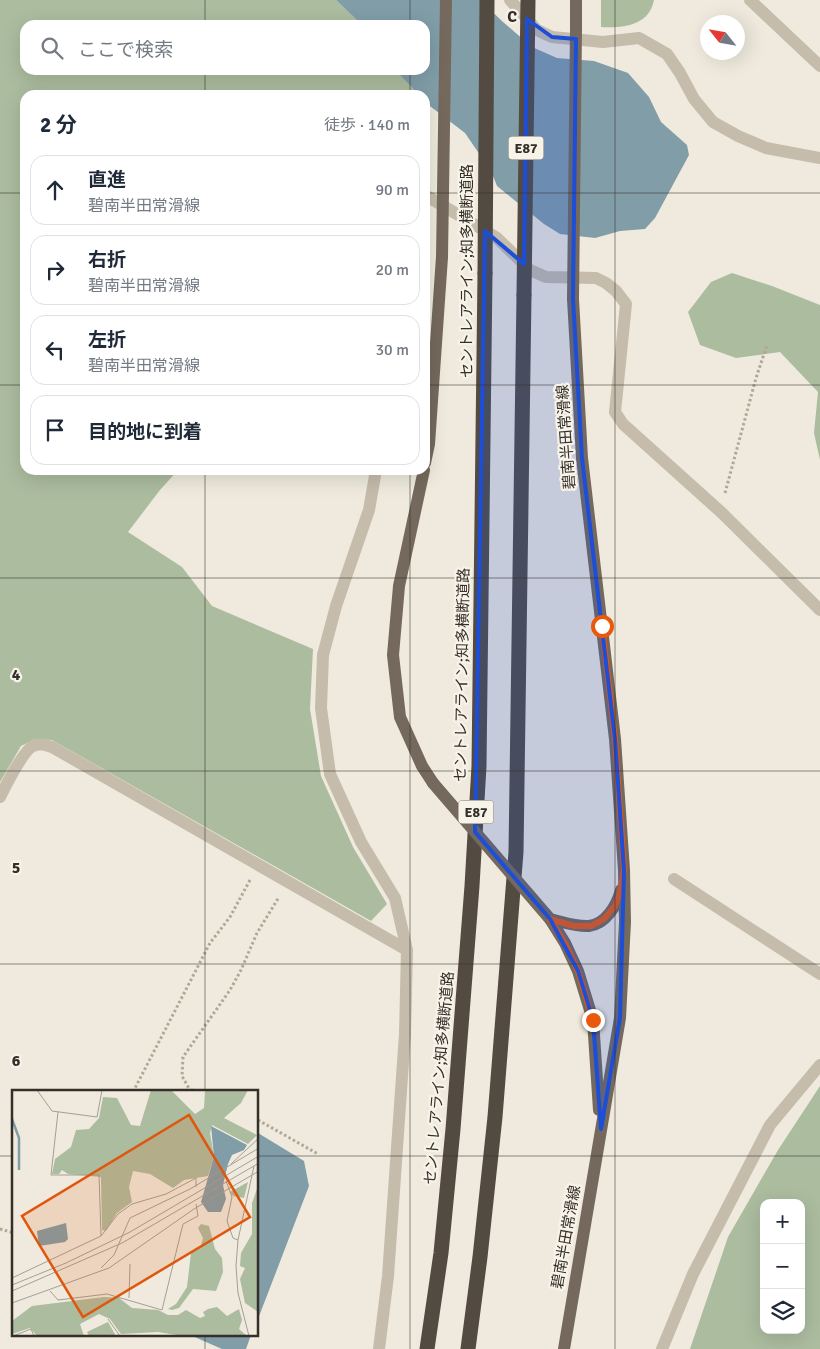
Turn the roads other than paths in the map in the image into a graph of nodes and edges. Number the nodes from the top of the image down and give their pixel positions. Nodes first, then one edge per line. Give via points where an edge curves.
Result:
1 (446, 0) edge
2 (487, 0) edge
3 (510, 0) edge
4 (528, 0) edge
5 (576, 0) edge
6 (750, 0) edge
7 (820, 66) edge
8 (820, 158) edge
9 (430, 198) edge
10 (430, 430) edge
11 (375, 475) edge
12 (423, 475) edge
13 (820, 610) edge
14 (0, 796) edge
15 (624, 870) junction
16 (674, 879) dead end
17 (550, 919) junction
18 (406, 950) junction
19 (820, 974) edge
20 (820, 1065) edge
21 (601, 1130) junction
22 (379, 1349) edge
23 (427, 1349) edge
24 (468, 1349) edge
25 (564, 1349) edge
26 (662, 1349) edge

1 - 10 main road, bridge via 442,257
2 - 23 highway, セントレアライン;知多横断道路 / E87, bridge via 479,766 453,1129 441,1253
3 - 8 street via 537,30 552,37 603,42 639,38 667,54 694,99 713,122 766,148
4 - 24 highway, E87, bridge via 516,852 495,1117
5 - 15 main road, 碧南半田常滑線, bridge via 573,299 582,458 615,740
6 - 7 street
9 - 13 street via 496,238 530,270 546,277 596,278 616,291 626,304 615,412 623,424 719,510
11 - 18 street via 369,510 323,655 321,708 330,774 361,842 395,898
12 - 17 main road, 碧南半田常滑線, bridge via 399,586 393,656 400,717 433,783
14 - 18 street via 31,746 44,744 52,747
15 - 17 main road, 碧南半田常滑線 via 615,906 604,919 591,926 574,926
15 - 21 main road, 碧南半田常滑線 via 620,1018
16 - 19 street
17 - 21 main road, 碧南半田常滑線 via 578,971 593,1020
18 - 22 street via 404,1044 388,1276
20 - 26 street via 770,1125 693,1274
21 - 25 main road, 碧南半田常滑線

